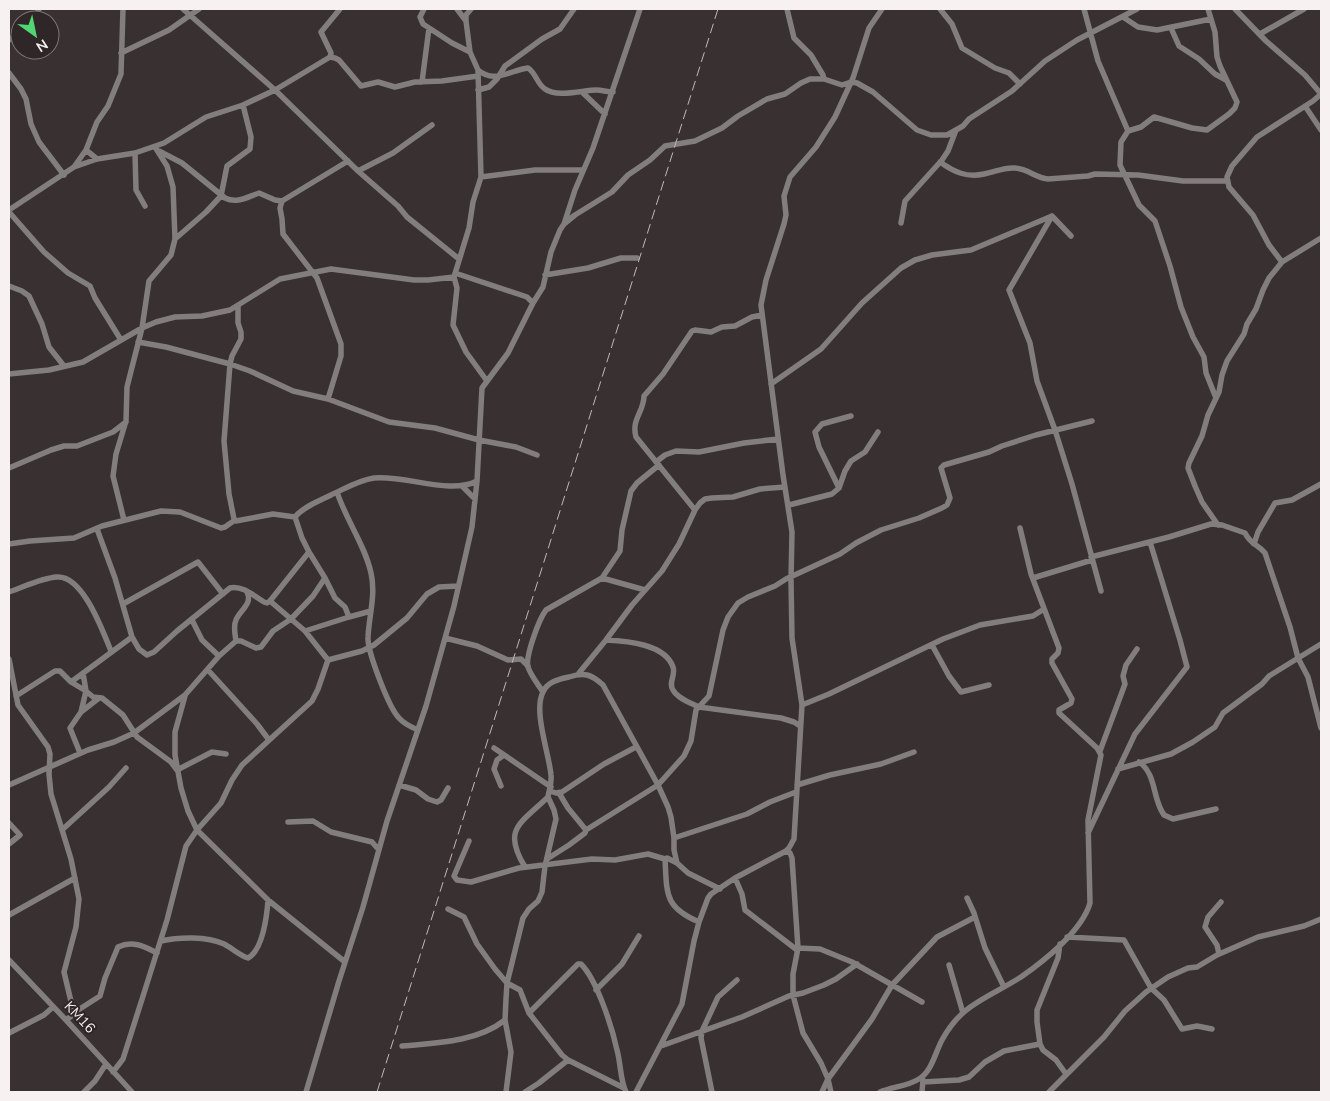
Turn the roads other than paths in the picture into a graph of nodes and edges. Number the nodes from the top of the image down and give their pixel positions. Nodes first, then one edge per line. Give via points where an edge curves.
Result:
1 (123, 9) edge
2 (183, 9) edge
3 (199, 9) edge
4 (340, 9) edge
5 (424, 9) edge
6 (457, 9) edge
7 (471, 9) edge
8 (574, 9) edge
9 (640, 9) edge
10 (787, 9) edge
11 (882, 9) edge
12 (941, 9) edge
13 (1084, 9) edge
14 (1137, 9) edge
15 (1208, 9) edge
16 (1235, 9) edge
17 (1304, 9) edge
18 (191, 16) junction
19 (1123, 17) junction
20 (1211, 19) junction
21 (466, 20) junction
22 (429, 28) junction
23 (1171, 28) junction
24 (1091, 33) junction
25 (1260, 34) junction
26 (470, 52) junction
27 (122, 53) junction
28 (330, 58) junction
29 (9, 73) edge
30 (478, 73) junction
31 (500, 75) junction
32 (824, 79) junction
33 (1226, 81) junction
34 (422, 82) junction
35 (851, 82) junction
36 (1020, 84) junction
37 (275, 90) junction
38 (478, 90) junction
39 (1320, 90) edge
40 (583, 92) junction
41 (613, 92) junction
42 (243, 105) junction
43 (1305, 106) junction
44 (605, 114) junction
45 (432, 125) dead end
46 (956, 130) junction
47 (1321, 130) edge
48 (1128, 131) junction
49 (157, 149) junction
50 (86, 150) junction
51 (136, 154) junction
52 (97, 159) junction
53 (348, 161) junction
54 (940, 162) junction
55 (74, 167) junction
56 (583, 170) junction
57 (358, 171) junction
58 (64, 175) junction
59 (1124, 175) junction
60 (481, 177) junction
61 (1227, 181) junction
62 (221, 196) junction
63 (282, 201) junction
64 (144, 206) dead end
65 (9, 210) edge
66 (1052, 216) junction
67 (564, 224) junction
68 (901, 224) dead end
69 (1070, 236) dead end
70 (1321, 238) edge
71 (175, 239) junction
72 (637, 258) dead end
73 (459, 259) junction
74 (1282, 262) junction
75 (312, 272) junction
76 (454, 275) junction
77 (545, 275) junction
78 (9, 286) edge
79 (539, 293) junction
80 (527, 297) junction
81 (533, 303) junction
82 (238, 306) junction
83 (762, 315) junction
84 (142, 328) junction
85 (121, 340) junction
86 (138, 342) junction
87 (230, 364) junction
88 (64, 366) junction
89 (9, 374) edge
90 (487, 381) junction
91 (771, 384) junction
92 (1216, 398) junction
93 (328, 399) junction
94 (851, 416) dead end
95 (126, 421) junction
96 (1092, 421) dead end
97 (1055, 430) junction
98 (113, 432) junction
99 (878, 432) dead end
100 (778, 438) junction
101 (479, 440) junction
102 (118, 445) junction
103 (537, 455) dead end
104 (658, 464) junction
105 (9, 468) edge
106 (477, 481) junction
107 (1321, 484) edge
108 (462, 486) junction
109 (785, 487) junction
110 (839, 488) junction
111 (336, 492) junction
112 (475, 500) junction
113 (789, 505) junction
114 (695, 510) junction
115 (295, 517) junction
116 (124, 520) junction
117 (235, 520) junction
118 (1218, 525) junction
119 (1020, 528) dead end
120 (97, 529) junction
121 (1150, 542) junction
122 (9, 544) edge
123 (1254, 544) junction
124 (309, 552) junction
125 (1091, 558) junction
126 (791, 577) junction
127 (325, 578) junction
128 (602, 578) junction
129 (1033, 578) junction
130 (458, 586) junction
131 (645, 590) junction
132 (1101, 591) dead end
133 (9, 592) edge
134 (247, 592) junction
135 (223, 594) junction
136 (270, 601) junction
137 (123, 604) junction
138 (1044, 608) junction
139 (371, 612) junction
140 (349, 617) junction
141 (291, 618) junction
142 (192, 620) junction
143 (305, 631) junction
144 (132, 637) junction
145 (444, 638) junction
146 (606, 640) junction
147 (236, 641) junction
148 (932, 644) junction
149 (1321, 644) edge
150 (370, 647) junction
151 (1136, 649) dead end
152 (111, 651) junction
153 (220, 656) junction
154 (1298, 658) junction
155 (9, 659) edge
156 (328, 660) junction
157 (528, 666) junction
158 (208, 670) junction
159 (83, 673) junction
160 (579, 673) junction
161 (71, 682) junction
162 (989, 685) dead end
163 (86, 691) junction
164 (543, 692) junction
165 (185, 695) junction
166 (16, 696) junction
167 (100, 698) junction
168 (802, 705) junction
169 (699, 707) junction
170 (81, 712) junction
171 (800, 726) junction
172 (1321, 728) edge
173 (418, 730) junction
174 (134, 733) junction
175 (269, 740) junction
176 (636, 747) junction
177 (494, 748) dead end
178 (1100, 751) junction
179 (914, 752) dead end
180 (80, 753) junction
181 (226, 754) dead end
182 (504, 755) junction
183 (1139, 762) junction
184 (50, 766) junction
185 (126, 768) dead end
186 (1118, 769) junction
187 (177, 770) junction
188 (9, 785) edge
189 (399, 785) junction
190 (658, 785) junction
191 (797, 785) junction
192 (501, 786) dead end
193 (448, 788) dead end
194 (550, 789) junction
195 (796, 792) junction
196 (559, 793) junction
197 (548, 797) junction
198 (1216, 809) dead end
199 (288, 822) dead end
200 (9, 823) edge
201 (63, 829) junction
202 (197, 830) junction
203 (586, 830) junction
204 (1087, 836) junction
205 (469, 841) dead end
206 (674, 841) junction
207 (9, 844) edge
208 (379, 850) junction
209 (786, 851) junction
210 (547, 858) junction
211 (666, 859) junction
212 (677, 863) junction
213 (545, 866) junction
214 (525, 867) junction
215 (76, 878) junction
216 (735, 878) junction
217 (720, 888) junction
218 (967, 898) dead end
219 (268, 900) junction
220 (1221, 902) dead end
221 (448, 909) dead end
222 (9, 915) edge
223 (975, 917) junction
224 (1321, 919) edge
225 (699, 922) junction
226 (639, 936) dead end
227 (1067, 937) junction
228 (161, 941) junction
229 (1060, 944) junction
230 (798, 949) junction
231 (157, 953) junction
232 (1219, 954) junction
233 (9, 960) edge
234 (345, 962) junction
235 (857, 964) junction
236 (949, 965) dead end
237 (737, 980) dead end
238 (507, 983) junction
239 (892, 986) junction
240 (1004, 987) junction
241 (1151, 988) junction
242 (596, 990) junction
243 (793, 995) junction
244 (922, 1002) dead end
245 (53, 1008) junction
246 (75, 1012) junction
247 (529, 1013) junction
248 (963, 1013) junction
249 (66, 1020) junction
250 (506, 1020) junction
251 (1212, 1028) dead end
252 (702, 1031) junction
253 (9, 1034) edge
254 (1040, 1044) junction
255 (402, 1046) dead end
256 (661, 1046) junction
257 (568, 1060) junction
258 (106, 1064) junction
259 (113, 1072) junction
260 (1066, 1074) junction
261 (924, 1078) junction
262 (828, 1079) junction
263 (625, 1090) edge
264 (84, 1092) edge
265 (132, 1092) edge
266 (306, 1092) edge
267 (506, 1092) edge
268 (525, 1092) edge
269 (636, 1092) edge
270 (712, 1092) edge
271 (822, 1092) edge
272 (831, 1092) edge
273 (880, 1092) edge
274 (922, 1092) edge
275 (1049, 1092) edge

1 - 27 street
2 - 18 street
3 - 18 street
4 - 28 street via 321,32 331,53
5 - 22 street via 421,22
6 - 21 street
7 - 21 street
8 - 31 street via 560,29 505,66
9 - 41 street
10 - 32 street via 794,38 811,55
11 - 35 street via 869,28
12 - 36 street via 952,24 962,48 1009,73
13 - 24 street
14 - 19 street
15 - 20 street
16 - 25 street
17 - 25 street
18 - 27 street
18 - 37 street
19 - 23 street via 1143,29
19 - 24 street
20 - 23 street
20 - 33 street via 1217,57
21 - 26 street
22 - 26 street
22 - 34 street
23 - 33 street via 1179,46
24 - 36 street via 1045,61
24 - 48 street via 1098,61
25 - 39 street
26 - 30 street
27 - 50 street via 116,89
28 - 34 street via 339,60 361,86 378,82 395,87
28 - 37 street
29 - 58 street via 26,99 39,142
30 - 31 street
30 - 34 street
30 - 38 street
31 - 38 street via 489,87
31 - 40 street via 528,68 545,90
32 - 35 street via 842,85
32 - 67 street via 801,83 785,94 767,99 695,141 665,146 612,192
33 - 48 street via 1237,105 1211,128 1192,128 1154,117
35 - 46 street via 870,90 917,130 938,136
35 - 83 street via 835,117 816,147 794,171 787,186 784,196 786,215 763,294
36 - 46 street
37 - 42 street
37 - 53 street
38 - 60 street
39 - 43 street via 1320,96
40 - 41 street
40 - 44 street
41 - 44 street
42 - 49 street via 206,118
42 - 62 street via 251,132 251,146 248,152 227,166
43 - 47 street
43 - 61 street via 1257,138 1232,166
44 - 56 street
45 - 57 street via 393,153
46 - 54 street
48 - 59 street via 1120,150
49 - 51 street
49 - 62 street via 182,163
49 - 71 street via 167,166 173,187
50 - 52 street
50 - 55 street
51 - 52 street
51 - 64 street via 136,190
52 - 55 street
53 - 57 street
53 - 63 street
54 - 59 street via 952,170 972,175 1007,168 1026,170 1048,179 1095,174
54 - 68 street via 905,201
55 - 58 street
56 - 60 street via 535,170
56 - 67 street
57 - 73 street
58 - 65 street
59 - 61 street via 1183,181
59 - 92 street via 1139,204 1155,221 1181,307 1204,357 1206,373
60 - 73 street
61 - 74 street
62 - 63 street via 239,201 262,193
62 - 71 street
63 - 75 street via 283,234
65 - 85 street via 44,252 68,273 90,286
66 - 69 street
66 - 91 street via 972,250 932,255 901,268 862,303 821,349
66 - 97 street via 1009,290 1030,343 1037,381
67 - 77 street
70 - 74 street
71 - 84 street via 171,255 149,281
72 - 77 street via 620,258 588,268
73 - 76 street
74 - 92 street via 1266,284 1244,334 1227,361
75 - 76 street via 338,269 428,280
75 - 82 street via 277,280
75 - 93 street via 342,349
76 - 80 street
76 - 90 street via 457,288 453,328
77 - 79 street via 544,287
78 - 88 street via 28,296 49,347
79 - 80 street
79 - 81 street
80 - 81 street
81 - 90 street via 508,354
82 - 84 street via 211,314 170,318
82 - 87 street via 241,340
83 - 91 street
83 - 104 street via 711,332 692,331 644,396 634,429
84 - 85 street
84 - 86 street
85 - 88 street via 88,361
86 - 87 street
86 - 95 street via 127,387
87 - 93 street via 294,391
87 - 117 street via 224,441
88 - 89 street
90 - 101 street via 482,388
91 - 100 street
92 - 118 street via 1188,468 1202,502
93 - 101 street via 389,422 435,428
94 - 110 street via 822,424 816,432 819,447
95 - 98 street
95 - 102 street
96 - 97 street
97 - 125 street
97 - 126 street via 944,464 942,473 950,498 947,505 881,530
98 - 102 street
98 - 105 street via 77,446 51,450
99 - 110 street via 865,452 851,461 844,471
100 - 104 street via 699,452 676,451 665,455
100 - 109 street
101 - 103 street
101 - 106 street
102 - 116 street via 113,476
104 - 114 street
104 - 128 street via 631,491 620,551
106 - 108 street
106 - 112 street
107 - 123 street via 1292,500 1275,503
108 - 111 street via 376,478
108 - 112 street
109 - 113 street
109 - 114 street via 705,500
110 - 113 street via 832,494
111 - 115 street
111 - 139 street via 372,573
112 - 130 street
113 - 126 street
114 - 131 street via 671,557
115 - 117 street via 272,514
115 - 124 street
116 - 117 street via 169,510 221,528
116 - 120 street
118 - 121 street via 1211,524
118 - 123 street via 1240,530
119 - 129 street
120 - 122 street via 74,538
120 - 137 street
121 - 125 street
121 - 186 street via 1187,667 1134,734
123 - 154 street via 1264,553
124 - 127 street
124 - 136 street
125 - 129 street
125 - 132 street
126 - 168 street via 792,647
126 - 169 street via 748,597 733,609 719,642 709,696
127 - 140 street
127 - 141 street via 313,596
128 - 131 street
128 - 157 street via 546,610 541,616
129 - 138 street
130 - 145 street
130 - 150 street via 439,587 426,594 407,618
131 - 146 street
133 - 152 street via 58,577 70,581 89,602
134 - 135 street via 234,587
134 - 136 street via 264,602
134 - 147 street via 248,603 234,625
135 - 137 street via 198,562
135 - 142 street
136 - 141 street
137 - 144 street
138 - 148 street via 1033,616 980,625
138 - 178 street via 1059,648 1052,663 1072,699 1059,713
139 - 140 street
139 - 150 street
140 - 143 street
141 - 143 street
141 - 147 street via 273,631 260,648
142 - 144 street via 151,654 143,653
142 - 153 street via 202,640
143 - 156 street
144 - 152 street
145 - 157 street via 476,646 508,660 521,659
145 - 173 street
146 - 160 street
146 - 169 street via 651,648 661,653 672,665 673,690 680,698
147 - 153 street
148 - 162 street via 961,692
148 - 168 street
149 - 154 street
150 - 156 street
150 - 173 street via 394,713
151 - 178 street via 1126,665 1124,684
152 - 159 street
153 - 158 street
154 - 172 street via 1308,677
154 - 183 street via 1269,676 1224,713 1215,727 1193,742 1171,754
155 - 166 street
156 - 175 street via 312,702
157 - 164 street
158 - 165 street
158 - 175 street
159 - 161 street
159 - 163 street
160 - 164 street via 557,680
160 - 176 street via 596,678 603,685
161 - 163 street
161 - 166 street via 60,671 55,671
163 - 167 street
163 - 170 street
164 - 194 street via 540,711 552,775
165 - 174 street
165 - 187 street via 175,732
166 - 184 street via 21,710 48,747
167 - 170 street
167 - 174 street via 123,715
168 - 171 street
169 - 171 street via 781,718
169 - 190 street via 694,715 688,750
170 - 180 street via 70,728
171 - 191 street
173 - 189 street
174 - 180 street
174 - 187 street
175 - 202 street via 242,765 221,802
176 - 190 street
176 - 196 street
177 - 182 street
178 - 204 street
179 - 191 street
180 - 184 street
181 - 187 street via 212,752
182 - 192 street via 497,760 494,769
182 - 194 street
183 - 186 street
183 - 198 street via 1148,770 1164,815 1173,819
184 - 188 street
184 - 201 street via 51,794
185 - 201 street
186 - 204 street
187 - 202 street via 188,811
189 - 193 street via 416,790 436,802
189 - 208 street
190 - 203 street
190 - 206 street via 671,817
191 - 195 street
194 - 196 street
194 - 197 street
195 - 206 street
195 - 209 street via 794,838
196 - 203 street
197 - 210 street via 556,819
197 - 214 street via 515,831 514,845
199 - 208 street via 313,821 326,830 372,842
200 - 207 street via 20,835
201 - 215 street
202 - 219 street
202 - 228 street via 186,846
203 - 210 street
204 - 227 street via 1090,903 1082,920
205 - 214 street via 454,876 457,880 474,881
206 - 211 street
206 - 212 street
208 - 234 street
209 - 216 street
209 - 230 street via 792,858
210 - 213 street
211 - 212 street
211 - 213 street via 648,854
211 - 225 street via 669,898 680,912
212 - 217 street via 688,873
213 - 214 street
213 - 238 street via 542,892 523,918
215 - 222 street
215 - 246 street via 78,917 64,972
216 - 217 street
216 - 230 street via 745,910
217 - 225 street via 708,898
218 - 223 street
219 - 228 street via 263,932 254,953 248,958 223,943 208,939
219 - 234 street
220 - 232 street via 1206,922
221 - 238 street via 464,916 477,944
223 - 239 street via 937,937
223 - 240 street via 985,948
224 - 232 street via 1258,937
225 - 256 street via 682,1004
226 - 242 street via 622,964
227 - 229 street
227 - 241 street via 1124,940
228 - 231 street
229 - 240 street
229 - 254 street via 1058,958 1037,1010
230 - 235 street via 820,949
230 - 243 street via 792,974
231 - 246 street via 135,944 118,947 100,996
231 - 259 street via 123,1059
232 - 241 street
233 - 245 street, KM16
234 - 266 street
235 - 239 street
235 - 243 street via 830,982
236 - 248 street
237 - 252 street via 718,997
238 - 247 street via 520,990
238 - 250 street
239 - 244 street
239 - 262 street
240 - 248 street
241 - 251 street via 1164,1000 1182,1029
241 - 260 street
242 - 247 street via 586,969 578,964
242 - 263 street via 617,1048
243 - 252 street
243 - 262 street via 803,1033
245 - 249 street, KM16
245 - 253 street
246 - 249 street
247 - 257 street
248 - 261 street via 943,1039
249 - 258 street, KM16
250 - 255 street via 487,1032 472,1036
250 - 267 street via 510,1052
252 - 256 street
252 - 270 street
254 - 260 street
254 - 261 street via 1004,1051 969,1077 959,1080
256 - 269 street
257 - 263 street
257 - 268 street
258 - 259 street, KM16
258 - 264 street
259 - 265 street, KM16
260 - 275 street
261 - 273 street
261 - 274 street
262 - 271 street
262 - 272 street

